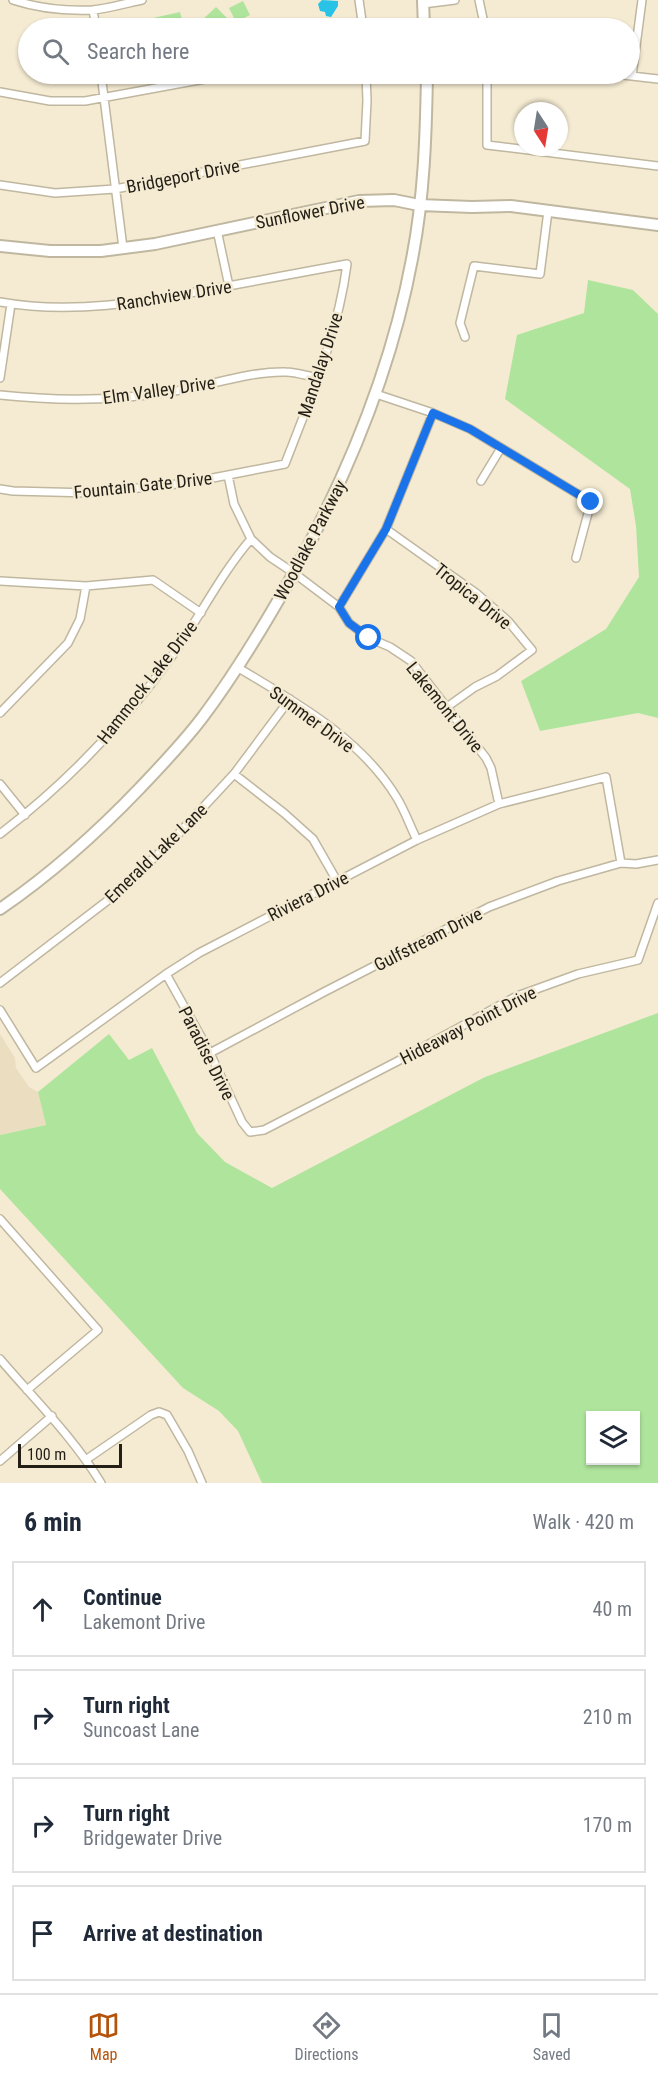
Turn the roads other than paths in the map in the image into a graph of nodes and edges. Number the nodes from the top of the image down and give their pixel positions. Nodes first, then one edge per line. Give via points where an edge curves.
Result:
1 (13, 0) edge
2 (142, 0) edge
3 (359, 0) edge
4 (455, 0) edge
5 (479, 0) edge
6 (642, 0) edge
7 (423, 2) edge
8 (93, 10) junction
9 (94, 18) edge
10 (362, 18) edge
11 (424, 18) edge
12 (483, 18) edge
13 (640, 18) edge
14 (640, 77) edge
15 (658, 79) edge
16 (102, 84) edge
17 (181, 84) edge
18 (366, 84) edge
19 (427, 84) edge
20 (487, 84) edge
21 (0, 92) edge
22 (104, 99) junction
23 (658, 166) edge
24 (0, 185) edge
25 (115, 189) junction
26 (419, 205) junction
27 (548, 211) junction
28 (658, 225) edge
29 (218, 230) junction
30 (0, 246) edge
31 (123, 248) junction
32 (347, 264) joint
33 (229, 286) junction
34 (0, 302) edge
35 (11, 304) junction
36 (465, 337) dead end
37 (0, 378) edge
38 (318, 378) junction
39 (376, 394) junction
40 (0, 395) edge
41 (433, 413) junction
42 (501, 448) junction
43 (285, 464) joint
44 (228, 475) junction
45 (481, 481) dead end
46 (0, 489) edge
47 (386, 529) junction
48 (251, 539) junction
49 (576, 558) dead end
50 (294, 573) junction
51 (0, 581) edge
52 (86, 586) junction
53 (339, 607) junction
54 (201, 613) junction
55 (237, 667) junction
56 (290, 699) junction
57 (447, 707) junction
58 (0, 713) edge
59 (234, 774) junction
60 (0, 784) edge
61 (499, 804) junction
62 (25, 815) junction
63 (0, 834) edge
64 (417, 840) junction
65 (658, 860) edge
66 (621, 863) junction
67 (337, 881) junction
68 (658, 903) edge
69 (0, 909) edge
70 (166, 974) junction
71 (0, 983) edge
72 (0, 1010) edge
73 (210, 1053) junction
74 (250, 1132) joint
75 (0, 1219) edge
76 (0, 1359) edge
77 (27, 1390) junction
78 (52, 1416) junction
79 (87, 1459) junction
80 (0, 1461) edge
81 (101, 1483) edge
82 (202, 1483) edge

1 - 8 street
2 - 8 street
3 - 10 street
4 - 7 street
5 - 12 street
6 - 13 street
7 - 11 street
8 - 9 street
14 - 15 street
16 - 22 street
17 - 22 street
18 - 25 street, Bridgeport Drive via 365,141
19 - 26 street, Woodlake Parkway
20 - 23 street via 487,145
21 - 22 street via 50,101
22 - 25 street
24 - 25 street, Bridgeport Drive via 55,193
25 - 31 street
26 - 27 street, Sunflower Drive via 512,206
26 - 29 street, Sunflower Drive via 394,200 359,201
26 - 39 street, Woodlake Parkway via 413,257 399,319
27 - 28 street, Sunflower Drive
27 - 36 street via 540,274 474,266 460,322
29 - 31 street, Sunflower Drive
29 - 33 street
30 - 31 street, Sunflower Drive via 101,251
32 - 33 street, Ranchview Drive
32 - 38 street, Mandalay Drive via 344,291
33 - 35 street, Ranchview Drive via 141,303 52,308
34 - 35 street, Ranchview Drive
35 - 37 street
38 - 40 street, Elm Valley Drive via 287,372 255,375 127,397 33,399
38 - 43 street, Mandalay Drive
39 - 41 street
39 - 50 street, Woodlake Parkway via 323,520
41 - 42 street
41 - 47 street
42 - 45 street
42 - 49 street via 591,502
43 - 44 street, Fountain Gate Drive
44 - 46 street, Fountain Gate Drive via 91,493
44 - 48 street, Lakemont Drive via 234,504
47 - 53 street
47 - 57 street, Tropica Drive via 476,593 508,621 532,650
48 - 50 street, Lakemont Drive
48 - 54 street, Hammock Lake Drive via 234,558
50 - 53 street, Lakemont Drive
50 - 55 street, Woodlake Parkway
51 - 52 street
52 - 54 street via 153,580
52 - 58 street via 80,619 68,643
53 - 57 street, Lakemont Drive via 349,623 411,662
54 - 62 street, Hammock Lake Drive via 169,661 122,719
55 - 56 street, Summer Drive
55 - 69 street, Woodlake Parkway via 201,719 119,809 71,856
56 - 59 street, Emerald Lake Lane
56 - 64 street, Summer Drive via 362,755 397,798
57 - 61 street, Lakemont Drive via 486,758
59 - 67 street via 313,839
59 - 71 street, Emerald Lake Lane via 134,878
60 - 62 street
61 - 64 street, Riviera Drive
61 - 66 street, Riviera Drive via 606,777
62 - 63 street, Hammock Lake Drive
64 - 67 street, Riviera Drive
65 - 66 street, Gulfstream Drive
66 - 73 street, Gulfstream Drive via 558,880 489,907
67 - 70 street, Riviera Drive
68 - 74 street, Hideaway Point Drive via 638,960 578,974 517,996 274,1125
70 - 72 street, Riviera Drive via 36,1068
70 - 73 street, Paradise Drive
73 - 74 street, Paradise Drive
75 - 77 street via 98,1330
76 - 77 street
77 - 78 street
78 - 79 street
78 - 80 street
79 - 81 street
79 - 82 street via 159,1412 167,1415

